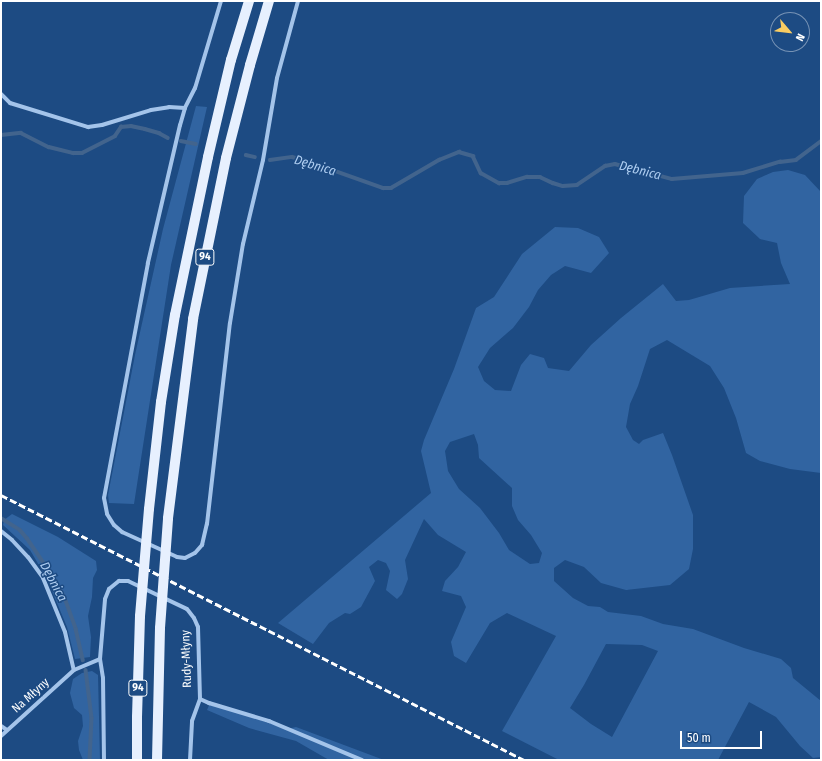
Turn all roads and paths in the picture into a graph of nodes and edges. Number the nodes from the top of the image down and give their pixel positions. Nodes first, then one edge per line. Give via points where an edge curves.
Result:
1 (221, 1) edge
2 (249, 1) edge
3 (269, 1) edge
4 (298, 1) edge
5 (1, 94) edge
6 (184, 108) junction
7 (1, 531) edge
8 (100, 659) junction
9 (74, 670) junction
10 (200, 699) junction
11 (1, 726) edge
12 (7, 730) junction
13 (1, 736) edge
14 (104, 760) edge
15 (137, 760) edge
16 (157, 760) edge
17 (190, 760) edge
18 (362, 760) edge

1 - 6 street via 195,88
2 - 15 main road, 94, bridge via 208,157 175,314 161,402 140,616
3 - 16 main road, 94, bridge via 226,158 197,296 168,518 160,628
4 - 6 street via 277,78 263,160 237,280 207,524 202,545 185,558 177,557 122,532 107,514 104,498 148,264
5 - 6 street via 10,103 88,127 151,110
7 - 9 street via 28,557 43,578 65,632
8 - 9 street
8 - 10 street, Rudy-Młyny via 105,599 109,589 119,581 128,581 187,609 194,618 198,627
8 - 14 street via 103,678
9 - 12 street, Na Młyny
10 - 17 street via 192,721
10 - 18 street, Rudy-Młyny via 269,721
11 - 12 street
12 - 13 street, Na Młyny

